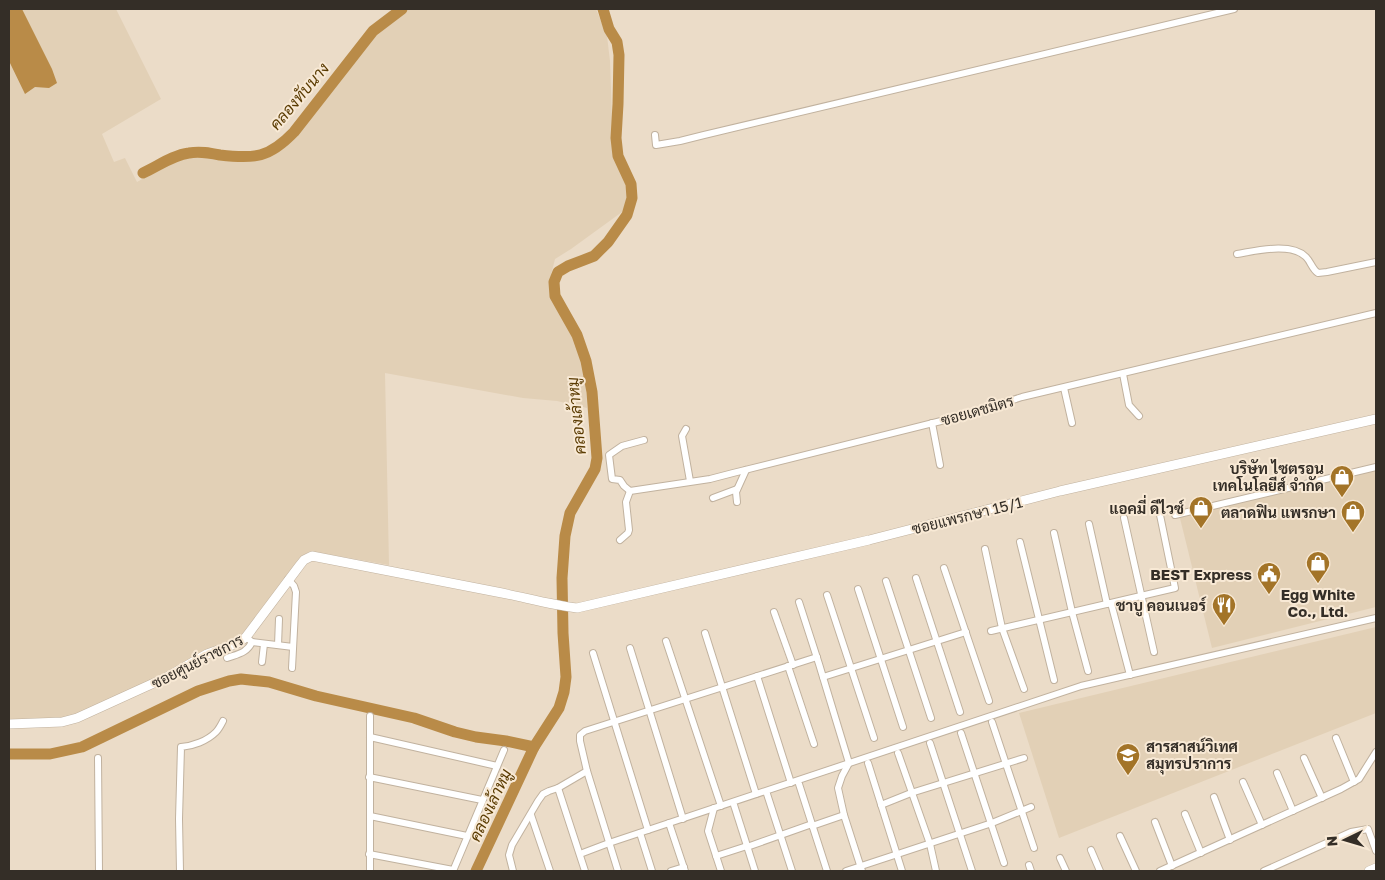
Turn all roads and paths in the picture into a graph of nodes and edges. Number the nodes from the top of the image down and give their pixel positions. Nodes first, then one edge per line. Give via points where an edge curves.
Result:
1 (1234, 9) edge
2 (655, 135) dead end
3 (1237, 254) dead end
4 (1376, 262) edge
5 (1376, 313) edge
6 (1123, 374) junction
7 (1064, 388) junction
8 (1139, 416) dead end
9 (1376, 420) edge
10 (932, 423) junction
11 (1072, 423) dead end
12 (686, 429) dead end
13 (644, 440) dead end
14 (940, 465) dead end
15 (1376, 467) edge
16 (746, 470) junction
17 (690, 481) junction
18 (737, 490) junction
19 (630, 491) junction
20 (713, 498) dead end
21 (737, 502) dead end
22 (1160, 515) dead end
23 (1175, 515) dead end
24 (1124, 518) dead end
25 (1089, 524) dead end
26 (1054, 533) dead end
27 (620, 540) dead end
28 (1020, 542) dead end
29 (984, 550) dead end
30 (944, 568) dead end
31 (916, 578) dead end
32 (288, 580) junction
33 (886, 581) dead end
34 (858, 589) dead end
35 (828, 595) dead end
36 (1141, 596) junction
37 (799, 602) dead end
38 (1109, 604) junction
39 (558, 606) joint
40 (774, 612) dead end
41 (1072, 612) junction
42 (1376, 618) edge
43 (279, 619) dead end
44 (1038, 620) junction
45 (1002, 628) junction
46 (991, 631) dead end
47 (966, 632) junction
48 (705, 633) dead end
49 (249, 640) junction
50 (666, 641) dead end
51 (938, 641) junction
52 (264, 644) junction
53 (278, 645) junction
54 (293, 647) junction
55 (630, 648) dead end
56 (908, 650) junction
57 (1154, 652) dead end
58 (593, 653) dead end
59 (817, 657) junction
60 (227, 658) dead end
61 (880, 659) junction
62 (262, 662) dead end
63 (790, 666) junction
64 (292, 668) dead end
65 (851, 668) junction
66 (1088, 671) dead end
67 (1130, 675) junction
68 (757, 676) junction
69 (823, 677) junction
70 (1054, 680) dead end
71 (722, 687) junction
72 (1024, 688) dead end
73 (685, 699) junction
74 (989, 702) dead end
75 (650, 710) junction
76 (960, 712) dead end
77 (370, 716) dead end
78 (930, 718) dead end
79 (223, 721) dead end
80 (614, 721) junction
81 (992, 722) dead end
82 (9, 724) edge
83 (903, 727) dead end
84 (961, 733) dead end
85 (370, 737) junction
86 (874, 738) dead end
87 (1336, 738) dead end
88 (930, 743) dead end
89 (814, 744) dead end
90 (504, 750) dead end
91 (1376, 752) edge
92 (898, 754) dead end
93 (98, 758) dead end
94 (1024, 758) dead end
95 (1304, 758) dead end
96 (849, 763) junction
97 (868, 763) dead end
98 (1006, 764) junction
99 (497, 766) junction
100 (587, 771) junction
101 (974, 773) junction
102 (1277, 773) dead end
103 (370, 777) junction
104 (943, 782) junction
105 (1243, 782) dead end
106 (1354, 782) junction
107 (791, 783) junction
108 (799, 784) dead end
109 (558, 788) junction
110 (911, 793) junction
111 (756, 794) junction
112 (767, 794) dead end
113 (1214, 797) dead end
114 (1322, 798) junction
115 (482, 800) junction
116 (734, 805) dead end
117 (881, 805) junction
118 (721, 806) junction
119 (1031, 807) dead end
120 (714, 808) junction
121 (1021, 810) junction
122 (1293, 811) junction
123 (1186, 814) dead end
124 (531, 815) junction
125 (844, 815) junction
126 (370, 816) junction
127 (683, 818) junction
128 (1154, 822) dead end
129 (669, 823) junction
130 (992, 824) junction
131 (812, 825) junction
132 (1262, 825) junction
133 (648, 830) junction
134 (640, 833) junction
135 (960, 834) junction
136 (780, 835) junction
137 (467, 836) junction
138 (1120, 836) dead end
139 (1230, 840) junction
140 (609, 843) junction
141 (930, 844) junction
142 (747, 846) junction
143 (1034, 848) dead end
144 (1091, 850) dead end
145 (1376, 851) edge
146 (1200, 853) junction
147 (370, 854) junction
148 (580, 854) junction
149 (897, 855) junction
150 (716, 856) junction
151 (1060, 858) dead end
152 (412, 862) junction
153 (1004, 863) dead end
154 (1172, 866) junction
155 (1376, 868) edge
156 (684, 869) edge
157 (862, 869) edge
158 (412, 870) edge
159 (99, 871) edge
160 (180, 871) edge
161 (370, 871) edge
162 (453, 871) edge
163 (513, 871) edge
164 (550, 871) edge
165 (585, 871) edge
166 (618, 871) edge
167 (652, 871) edge
168 (671, 871) edge
169 (721, 871) edge
170 (755, 871) edge
171 (792, 871) edge
172 (827, 871) edge
173 (846, 871) edge
174 (902, 871) edge
175 (936, 871) edge
176 (972, 871) edge
177 (1066, 871) edge
178 (1100, 871) edge
179 (1136, 871) edge
180 (1160, 871) edge
181 (1264, 871) edge
182 (1369, 871) edge

1 - 2 street via 680,141 656,145
3 - 4 street via 1276,248 1295,250 1306,257 1318,273
5 - 6 street, ซอยเดชมิตร
6 - 7 street, ซอยเดชมิตร
6 - 8 street via 1128,405
7 - 10 street, ซอยเดชมิตร
7 - 11 street
9 - 39 street, ซอยแพรกษา 15/1 via 1060,491 878,538 577,608
10 - 14 street
10 - 16 street, ซอยเดชมิตร
12 - 17 street via 682,436
13 - 19 street via 622,446 609,455 612,479 620,480
15 - 23 street
16 - 17 street, ซอยเดชมิตร
16 - 18 street
17 - 19 street, ซอยเดชมิตร
18 - 20 street
18 - 21 street
19 - 27 street via 626,502 630,530
22 - 36 street via 1175,588
24 - 36 street
25 - 38 street
26 - 41 street
28 - 44 street
29 - 45 street
30 - 47 street
31 - 51 street
32 - 39 street, ซอยศูนย์ราชการ via 304,560 312,556
32 - 49 street, ซอยศูนย์ราชการ
32 - 54 street via 296,592
33 - 56 street
34 - 61 street
35 - 65 street
36 - 38 street
36 - 57 street
37 - 59 street
38 - 41 street
38 - 67 street
40 - 63 street
41 - 44 street
41 - 66 street
42 - 67 street
43 - 53 street
44 - 45 street
44 - 70 street
45 - 46 street
45 - 72 street
47 - 51 street
47 - 74 street
48 - 71 street
49 - 52 street
49 - 60 street via 249,648
49 - 82 street, ซอยศูนย์ราชการ via 207,654 168,677 77,718 62,722
50 - 73 street
51 - 56 street
51 - 76 street
52 - 53 street
52 - 62 street
53 - 54 street
54 - 64 street
55 - 75 street
56 - 61 street
56 - 78 street
58 - 80 street
59 - 63 street
59 - 69 street
61 - 65 street
61 - 83 street
63 - 68 street
63 - 89 street
65 - 69 street
65 - 86 street
67 - 96 street via 1080,686
68 - 71 street
68 - 107 street
69 - 96 street
71 - 73 street
71 - 111 street
73 - 75 street
73 - 118 street
75 - 80 street
75 - 127 street
77 - 85 street
79 - 160 street via 205,740 181,747
80 - 100 street via 580,735
80 - 133 street
81 - 98 street
84 - 101 street
85 - 99 street
85 - 103 street
87 - 106 street
88 - 104 street
90 - 99 street
91 - 106 street
92 - 110 street
93 - 159 street
94 - 98 street
95 - 114 street
96 - 107 street
96 - 125 street via 838,788
97 - 117 street
98 - 101 street
98 - 121 street
99 - 115 street
100 - 109 street
100 - 140 street
101 - 104 street
101 - 130 street
102 - 122 street
103 - 115 street
103 - 126 street
104 - 110 street
104 - 135 street
105 - 132 street
106 - 114 street
107 - 111 street
108 - 131 street
109 - 124 street via 543,794
109 - 148 street
110 - 117 street
110 - 141 street
111 - 118 street
112 - 136 street
113 - 139 street
114 - 122 street
115 - 137 street
116 - 142 street
117 - 149 street
118 - 120 street
119 - 121 street
120 - 127 street
120 - 150 street via 708,831
121 - 130 street
121 - 143 street
122 - 132 street
123 - 146 street
124 - 163 street via 512,845 509,855
124 - 164 street
125 - 131 street
125 - 157 street
126 - 137 street
126 - 147 street
127 - 129 street
128 - 154 street
129 - 133 street
129 - 156 street
130 - 135 street
130 - 153 street
131 - 136 street
131 - 172 street
132 - 139 street
133 - 134 street
134 - 140 street
134 - 167 street
135 - 141 street
135 - 176 street
136 - 142 street
136 - 171 street
137 - 162 street
138 - 179 street
139 - 146 street
140 - 148 street
140 - 166 street
141 - 149 street
141 - 175 street
142 - 150 street
142 - 170 street
144 - 178 street
145 - 181 street via 1368,829 1358,830
146 - 154 street
147 - 152 street
147 - 161 street
148 - 165 street
149 - 157 street
149 - 174 street
150 - 169 street
151 - 177 street
152 - 158 street
152 - 162 street
154 - 180 street
155 - 182 street
156 - 168 street
157 - 173 street

